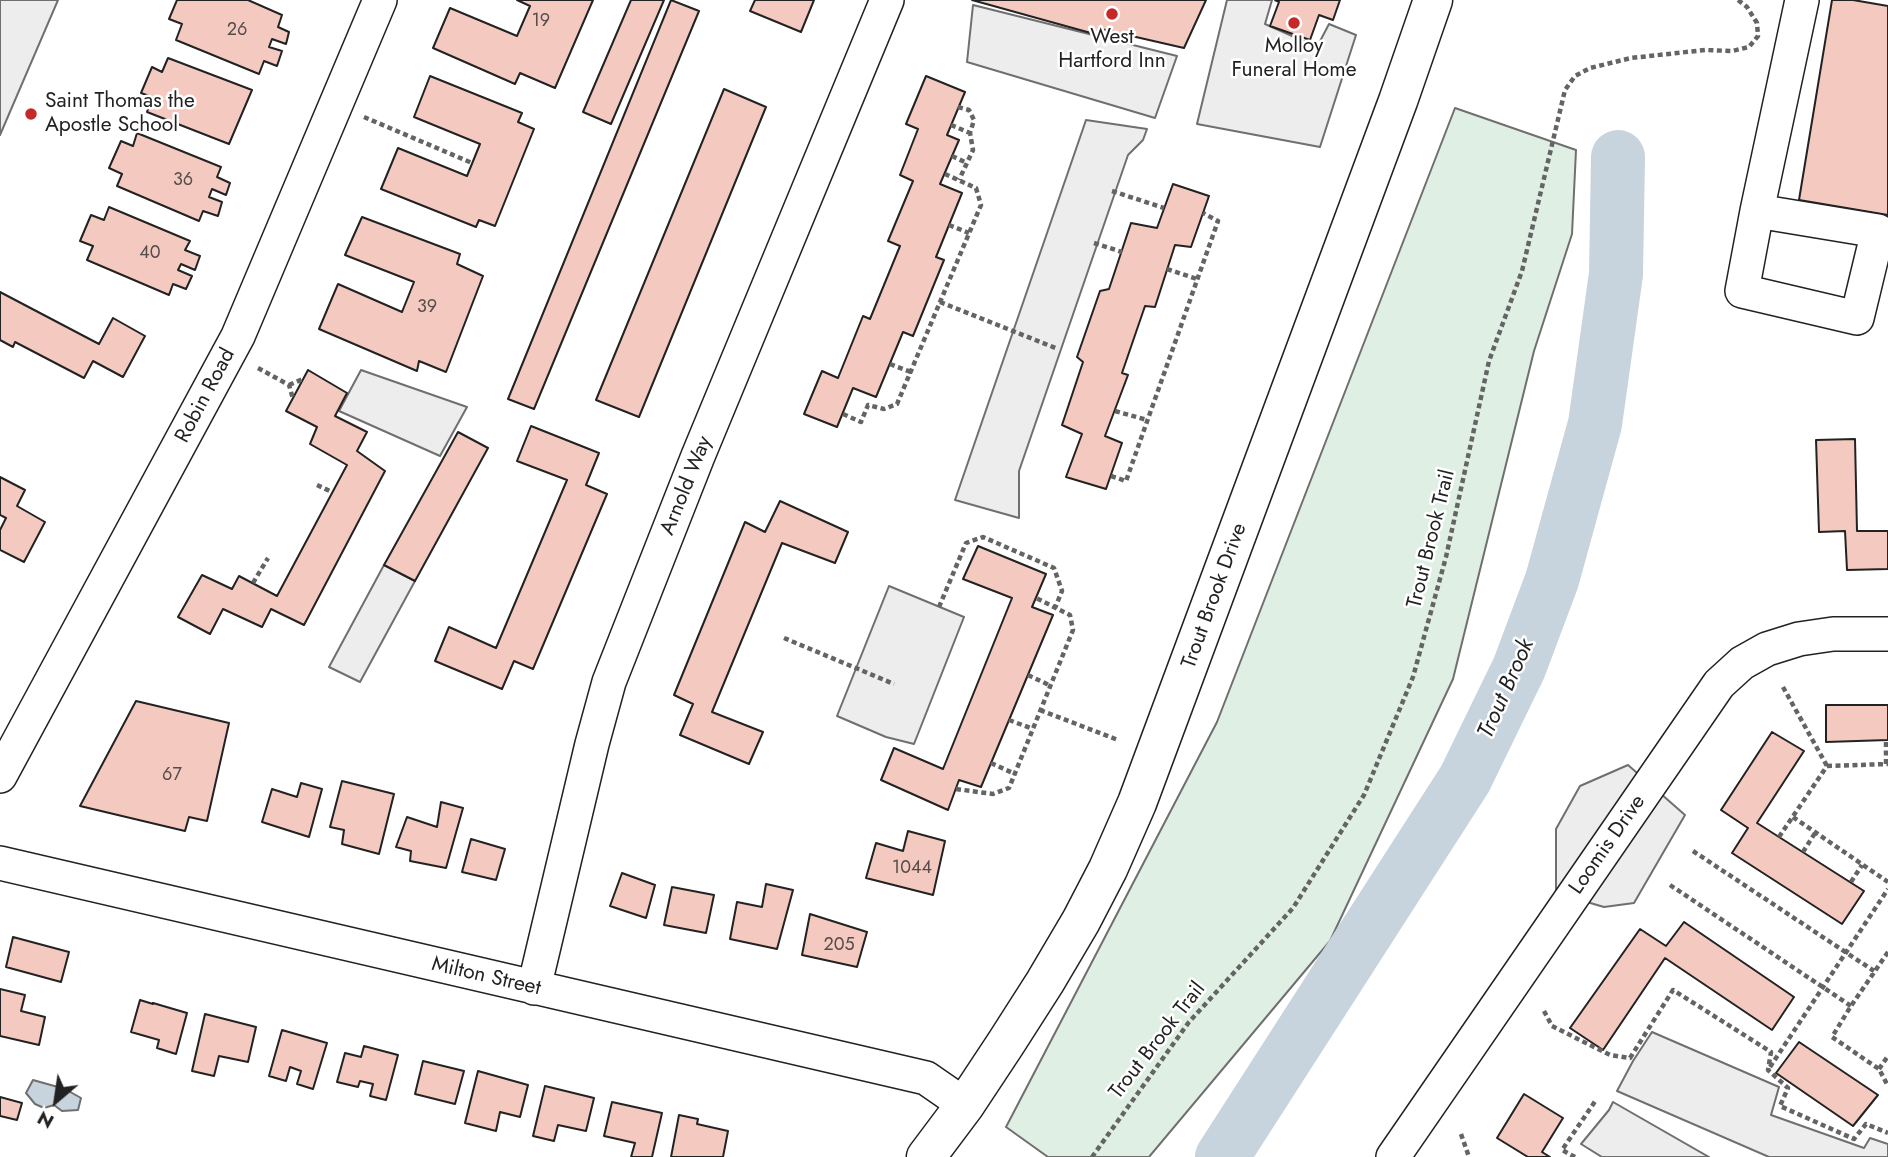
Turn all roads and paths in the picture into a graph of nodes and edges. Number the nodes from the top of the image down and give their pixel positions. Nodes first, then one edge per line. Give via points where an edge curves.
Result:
1 (380, 0) edge
2 (887, 0) edge
3 (1433, 0) edge
4 (1738, 0) edge
5 (1802, 0) edge
6 (958, 107) dead end
7 (363, 117) dead end
8 (951, 125) dead end
9 (970, 133) junction
10 (952, 156) dead end
11 (472, 163) dead end
12 (967, 163) junction
13 (945, 174) dead end
14 (960, 180) junction
15 (1112, 191) dead end
16 (1164, 208) dead end
17 (1757, 211) junction
18 (1203, 213) dead end
19 (948, 225) dead end
20 (1883, 232) edge
21 (969, 233) junction
22 (1094, 243) dead end
23 (1122, 252) dead end
24 (1167, 269) dead end
25 (1197, 279) junction
26 (940, 302) junction
27 (1058, 349) dead end
28 (890, 363) dead end
29 (258, 368) dead end
30 (911, 372) junction
31 (303, 379) dead end
32 (289, 385) junction
33 (293, 399) dead end
34 (1115, 411) dead end
35 (843, 414) dead end
36 (1147, 420) junction
37 (1111, 475) dead end
38 (317, 485) dead end
39 (332, 492) dead end
40 (268, 558) dead end
41 (253, 583) dead end
42 (1035, 598) dead end
43 (939, 607) dead end
44 (1055, 608) junction
45 (1888, 634) edge
46 (784, 638) dead end
47 (1028, 675) dead end
48 (894, 684) dead end
49 (1051, 685) junction
50 (1783, 687) dead end
51 (1040, 710) junction
52 (1009, 720) dead end
53 (1033, 729) junction
54 (1118, 740) dead end
55 (1886, 740) edge
56 (991, 763) dead end
57 (1887, 764) edge
58 (1827, 766) junction
59 (1015, 774) junction
60 (0, 776) edge
61 (956, 789) dead end
62 (1793, 817) junction
63 (1815, 833) junction
64 (1779, 837) dead end
65 (1693, 851) dead end
66 (1803, 852) dead end
67 (0, 863) edge
68 (1862, 865) junction
69 (1851, 882) dead end
70 (1888, 882) edge
71 (1670, 885) dead end
72 (1888, 889) edge
73 (1846, 952) junction
74 (1888, 952) edge
75 (1874, 971) junction
76 (1823, 987) junction
77 (534, 988) junction
78 (1851, 1006) junction
79 (1544, 1011) dead end
80 (1888, 1056) edge
81 (1879, 1069) junction
82 (1768, 1070) junction
83 (1888, 1086) edge
84 (1595, 1100) dead end
85 (965, 1105) junction
86 (1888, 1133) edge
87 (1461, 1134) dead end
88 (926, 1157) edge
89 (1092, 1157) edge
90 (1393, 1157) edge
91 (1469, 1157) edge
92 (1575, 1157) edge

1 - 60 street, Robin Road via 238,336
2 - 77 street, Arnold Way via 608,682
3 - 85 main road, Trout Brook Drive via 1137,803 1080,921
4 - 89 path, Trout Brook Trail via 1757,23 1758,36 1749,47 1631,58 1590,68 1575,76 1565,90 1522,271 1489,362 1446,557 1413,677 1364,795 1293,908 1189,1022
5 - 17 street
6 - 9 path via 969,110 974,120
7 - 11 path
8 - 9 path
9 - 12 path via 973,149
10 - 12 path
12 - 14 path
13 - 14 path
14 - 21 path via 976,188 981,205
15 - 16 path
17 - 20 street
17 - 20 street via 1742,291 1857,318
18 - 25 path via 1218,220
19 - 21 path
21 - 26 path
22 - 23 path
24 - 25 path
25 - 36 path
26 - 27 path
26 - 30 path
28 - 30 path
29 - 32 path
30 - 35 path via 897,404 884,409 868,405 861,422
31 - 32 path
32 - 33 path
34 - 36 path
36 - 37 path via 1126,481
38 - 39 path
40 - 41 path
42 - 44 path
43 - 44 path via 966,543 983,537 1054,568 1062,591
44 - 49 path via 1070,615 1073,629
45 - 90 street, Loomis Drive via 1799,639 1742,663 1719,684
46 - 48 path
47 - 49 path
49 - 51 path
50 - 58 path
51 - 53 path
51 - 54 path
52 - 53 path
53 - 59 path
55 - 57 path
56 - 59 path
57 - 58 path
58 - 62 path
59 - 61 path via 1009,788 993,794
62 - 63 path
62 - 64 path
63 - 66 path
63 - 68 path
65 - 73 path
67 - 77 street, Milton Street
68 - 69 path
68 - 70 path
71 - 76 path
72 - 73 path
73 - 75 path
73 - 76 path
74 - 75 path
75 - 78 path
76 - 78 path
76 - 82 path
77 - 85 street, Milton Street via 926,1078
78 - 81 path via 1832,1037
79 - 82 path via 1552,1026 1610,1055 1630,1058 1673,990 1771,1052
80 - 81 path
81 - 83 path
82 - 86 path via 1788,1088 1780,1106 1854,1139 1866,1124
84 - 92 path via 1562,1150
85 - 88 main road, Trout Brook Drive
87 - 91 path

